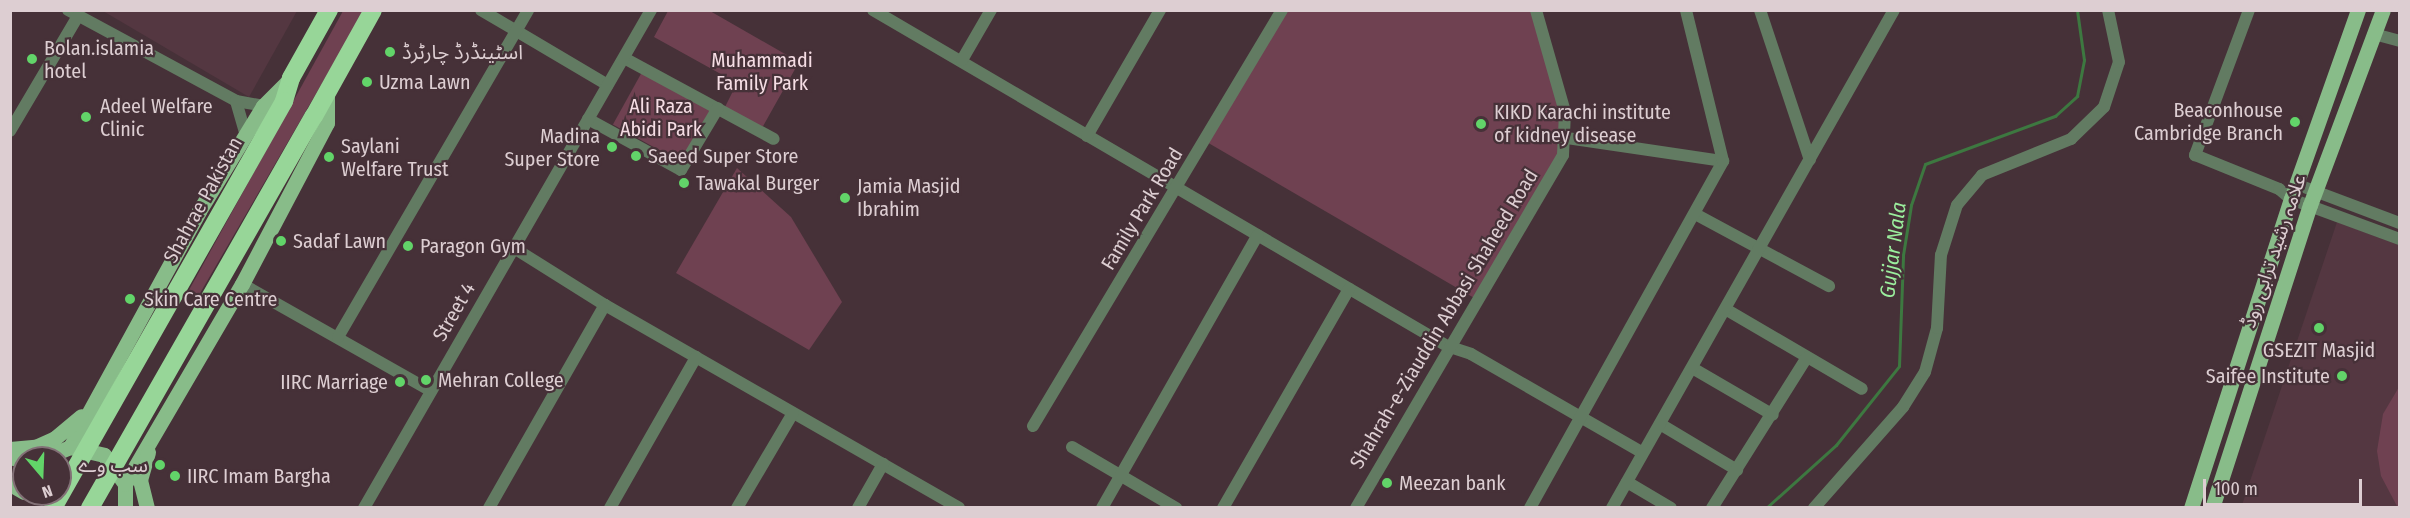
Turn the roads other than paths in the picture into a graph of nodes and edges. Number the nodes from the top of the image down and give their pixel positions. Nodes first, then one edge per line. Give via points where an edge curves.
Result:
1 (329, 10) edge
2 (373, 10) edge
3 (481, 10) edge
4 (528, 10) edge
5 (651, 10) edge
6 (873, 10) edge
7 (990, 10) edge
8 (1160, 10) edge
9 (1282, 10) edge
10 (1536, 10) edge
11 (1686, 10) edge
12 (1760, 10) edge
13 (1894, 10) edge
14 (2108, 10) edge
15 (2249, 10) edge
16 (2358, 10) edge
17 (2383, 10) edge
18 (73, 13) edge
19 (516, 31) junction
20 (2374, 34) junction
21 (2400, 42) edge
22 (624, 58) junction
23 (962, 60) junction
24 (291, 78) junction
25 (608, 85) junction
26 (327, 89) junction
27 (236, 101) junction
28 (263, 106) junction
29 (717, 108) junction
30 (588, 119) junction
31 (10, 131) edge
32 (246, 135) junction
33 (1087, 136) junction
34 (1566, 138) junction
35 (774, 139) dead end
36 (1810, 160) junction
37 (1723, 161) junction
38 (1177, 188) junction
39 (2293, 192) junction
40 (2313, 198) junction
41 (1697, 214) junction
42 (2400, 223) edge
43 (1258, 235) junction
44 (2400, 239) edge
45 (514, 248) junction
46 (1760, 250) junction
47 (242, 284) junction
48 (1829, 286) dead end
49 (1350, 289) junction
50 (605, 305) junction
51 (1727, 310) junction
52 (338, 337) junction
53 (1447, 346) junction
54 (696, 357) junction
55 (1807, 357) junction
56 (195, 365) junction
57 (1694, 369) junction
58 (1862, 389) dead end
59 (431, 391) junction
60 (90, 407) junction
61 (793, 413) junction
62 (1773, 415) junction
63 (1581, 418) junction
64 (1660, 424) junction
65 (1033, 426) dead end
66 (70, 446) edge
67 (72, 447) edge
68 (1072, 447) dead end
69 (10, 449) edge
70 (1643, 453) junction
71 (883, 464) junction
72 (1737, 470) junction
73 (1120, 476) junction
74 (1627, 482) junction
75 (125, 484) junction
76 (53, 507) edge
77 (90, 507) edge
78 (125, 507) edge
79 (147, 507) edge
80 (364, 507) edge
81 (489, 507) edge
82 (610, 507) edge
83 (737, 507) edge
84 (858, 507) edge
85 (959, 507) edge
86 (1102, 507) edge
87 (1176, 507) edge
88 (1223, 507) edge
89 (1356, 507) edge
90 (1530, 507) edge
91 (1612, 507) edge
92 (1671, 507) edge
93 (1712, 507) edge
94 (1814, 507) edge
95 (2191, 507) edge
96 (2212, 507) edge

1 - 24 highway, Shahrae Pakistan
2 - 26 highway
3 - 19 street
4 - 19 street
5 - 22 street, Street 4
6 - 23 street
7 - 23 street
8 - 33 street
9 - 38 street, Family Park Road
10 - 34 street, Shahrah-e-Ziauddin Abbasi Shaheed Road via 1565,112
11 - 37 street
12 - 36 street
13 - 36 street
14 - 94 street via 2120,62 2104,107 2071,139 1982,175 1957,205 1941,255 1937,328 1925,372 1904,407
15 - 39 street via 2195,155
16 - 39 main road, علامہ رشید ترابی روڈ
17 - 20 main road, علامہ رشید ترابی روڈ
18 - 27 street
18 - 31 street
19 - 25 street
19 - 52 street
20 - 21 street
20 - 40 main road, علامہ رشید ترابی روڈ
22 - 25 street, Street 4
22 - 29 street
23 - 33 street
24 - 28 main road
24 - 76 highway, Shahrae Pakistan, bridge via 284,101
25 - 30 street, Street 4
26 - 47 main road via 327,123
26 - 77 highway, bridge
27 - 28 street
27 - 32 street
28 - 32 main road
29 - 30 street via 681,170
29 - 35 street
30 - 45 street, Street 4
32 - 60 main road
33 - 38 street
34 - 37 street
34 - 53 street, Shahrah-e-Ziauddin Abbasi Shaheed Road via 1563,154
36 - 46 street
37 - 41 street
38 - 43 street
38 - 65 street, Family Park Road
39 - 40 street
39 - 95 main road, علامہ رشید ترابی روڈ
40 - 42 street
40 - 44 street
40 - 96 main road, علامہ رشید ترابی روڈ
41 - 46 street
41 - 63 street
43 - 49 street
43 - 73 street
45 - 50 street
45 - 59 street, Street 4
46 - 48 street
46 - 51 street
47 - 52 street
47 - 56 main road
49 - 53 street
49 - 88 street
50 - 54 street
50 - 81 street
51 - 55 street
51 - 57 street
52 - 59 street
53 - 63 street via 1471,354
53 - 89 street, Shahrah-e-Ziauddin Abbasi Shaheed Road
54 - 61 street
54 - 82 street
55 - 58 street
55 - 62 street
56 - 75 main road
56 - 79 main road via 148,450 140,480
57 - 62 street
57 - 64 street
59 - 80 street, Street 4
60 - 66 main road
60 - 69 main road via 56,438 35,447
61 - 71 street
61 - 83 street
62 - 72 street
63 - 70 street
63 - 90 street
64 - 70 street
64 - 72 street
67 - 75 main road via 104,455
68 - 73 street
70 - 74 street
71 - 84 street
71 - 85 street
72 - 93 street
73 - 86 street
73 - 87 street
74 - 91 street
74 - 92 street
75 - 78 main road

